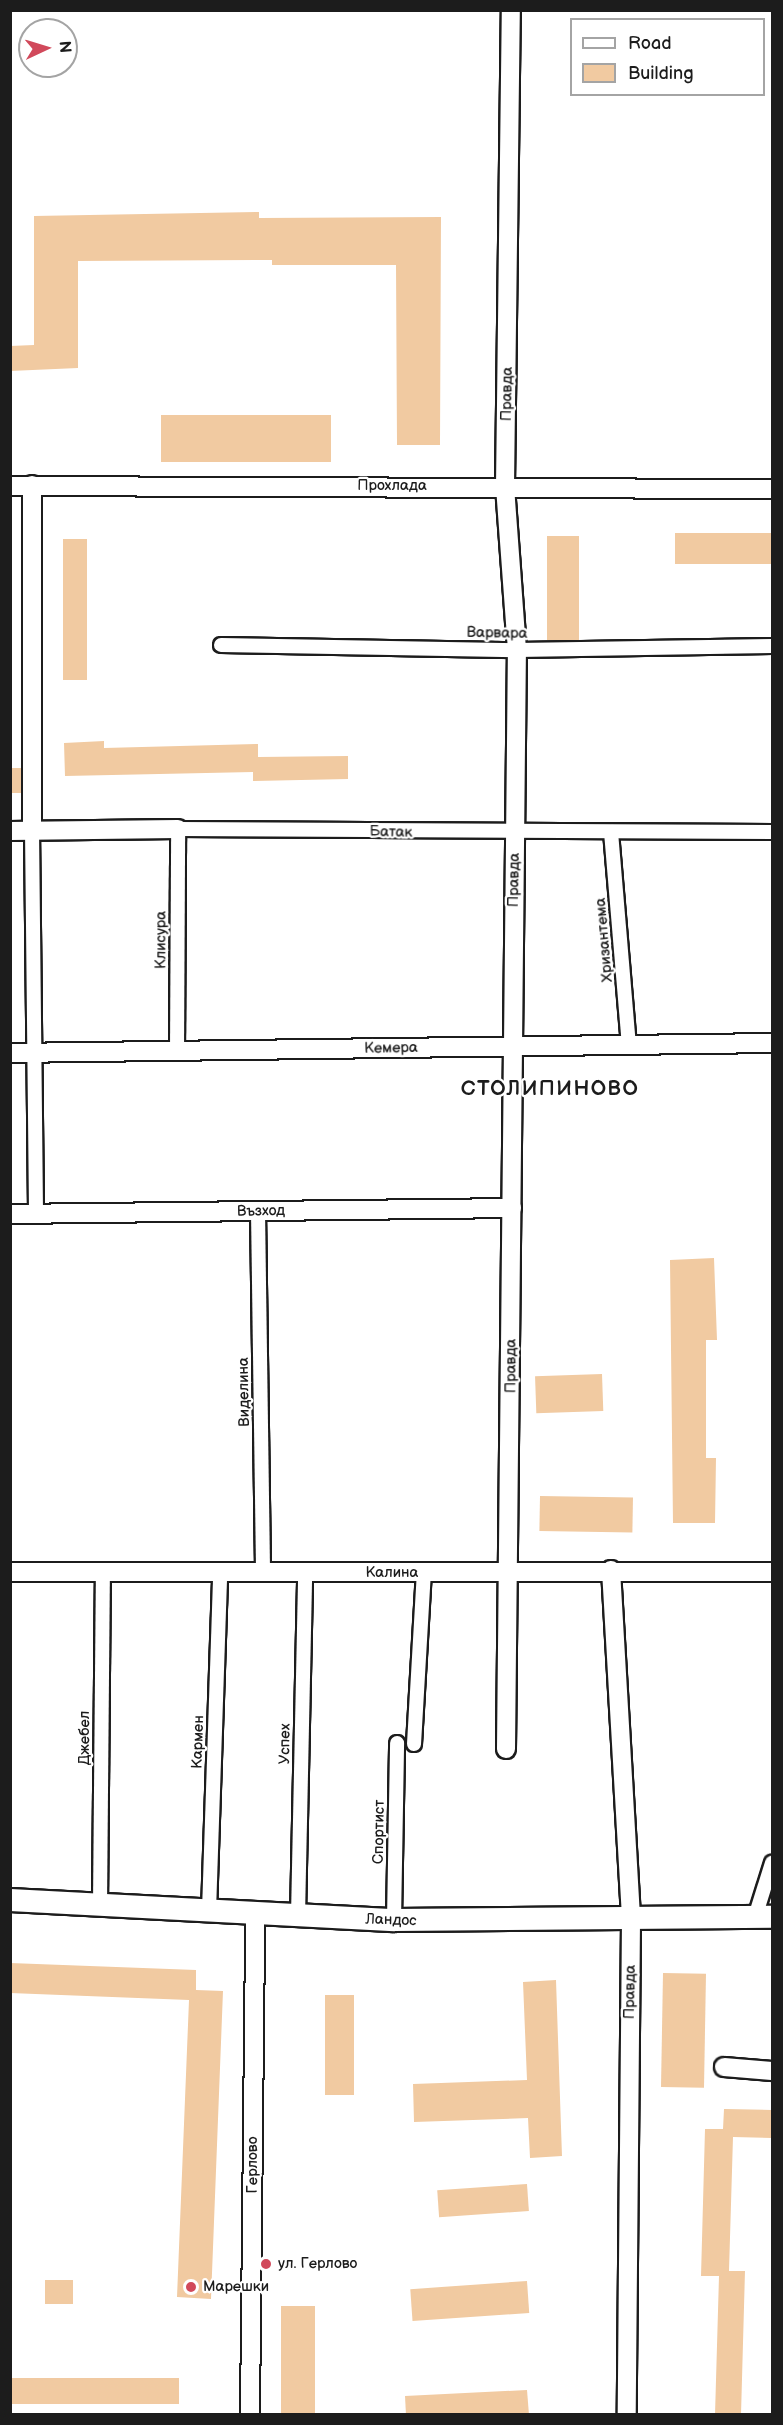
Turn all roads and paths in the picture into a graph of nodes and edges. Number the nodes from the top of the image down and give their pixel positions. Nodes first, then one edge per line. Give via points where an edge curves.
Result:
1 (511, 10) edge
2 (32, 485) junction
3 (10, 486) edge
4 (505, 486) junction
5 (772, 489) edge
6 (221, 645) dead end
7 (772, 646) edge
8 (517, 650) junction
9 (178, 829) junction
10 (32, 830) junction
11 (10, 831) edge
12 (611, 832) junction
13 (772, 832) edge
14 (515, 833) junction
15 (772, 1043) edge
16 (629, 1045) junction
17 (510, 1047) junction
18 (177, 1051) junction
19 (10, 1053) edge
20 (35, 1053) junction
21 (512, 1208) junction
22 (258, 1211) junction
23 (10, 1214) edge
24 (36, 1214) junction
25 (611, 1570) junction
26 (10, 1572) edge
27 (104, 1572) junction
28 (772, 1572) edge
29 (220, 1573) junction
30 (263, 1573) junction
31 (305, 1573) junction
32 (424, 1573) junction
33 (511, 1574) junction
34 (397, 1743) dead end
35 (414, 1744) dead end
36 (506, 1749) dead end
37 (772, 1863) edge
38 (10, 1900) edge
39 (100, 1905) junction
40 (209, 1911) junction
41 (255, 1915) junction
42 (298, 1916) junction
43 (764, 1917) edge
44 (394, 1920) junction
45 (631, 1920) junction
46 (724, 2067) dead end
47 (772, 2071) edge
48 (250, 2415) edge
49 (627, 2415) edge

1 - 4 street, Правда
2 - 3 street, Прохлада
2 - 4 street, Прохлада
2 - 10 street
4 - 5 street, Прохлада
4 - 8 street, Правда
6 - 8 street, Варвара
7 - 8 street, Варвара
8 - 14 street, Правда
9 - 10 street, Батак
9 - 14 street, Батак
9 - 18 street, Клисура
10 - 11 street, Батак
10 - 20 street
12 - 13 street, Батак
12 - 14 street, Батак
12 - 16 street, Хризантема
14 - 17 street, Правда
15 - 16 street, Кемера
16 - 17 street, Кемера
17 - 18 street, Кемера
17 - 21 street, Правда
18 - 20 street, Кемера
19 - 20 street, Кемера
20 - 24 street
21 - 22 street, Възход
21 - 33 street, Правда
22 - 24 street, Възход
22 - 30 street, Виделина
23 - 24 street, Възход
25 - 28 street, Калина
25 - 33 street, Калина
25 - 45 street, Правда
26 - 27 street, Калина
27 - 29 street, Калина
27 - 39 street, Джебел
29 - 30 street, Калина
29 - 40 street, Кармен
30 - 31 street, Калина
31 - 32 street, Калина
31 - 42 street, Успех
32 - 33 street, Калина
32 - 35 street
33 - 36 street, Правда
34 - 44 street, Спортист
37 - 43 street
38 - 39 street, Ландос
39 - 40 street, Ландос
40 - 41 street, Ландос
41 - 42 street, Ландос
41 - 48 street, Герлово
42 - 44 street, Ландос
43 - 45 street, Ландос
44 - 45 street, Ландос
45 - 49 street, Правда
46 - 47 street

